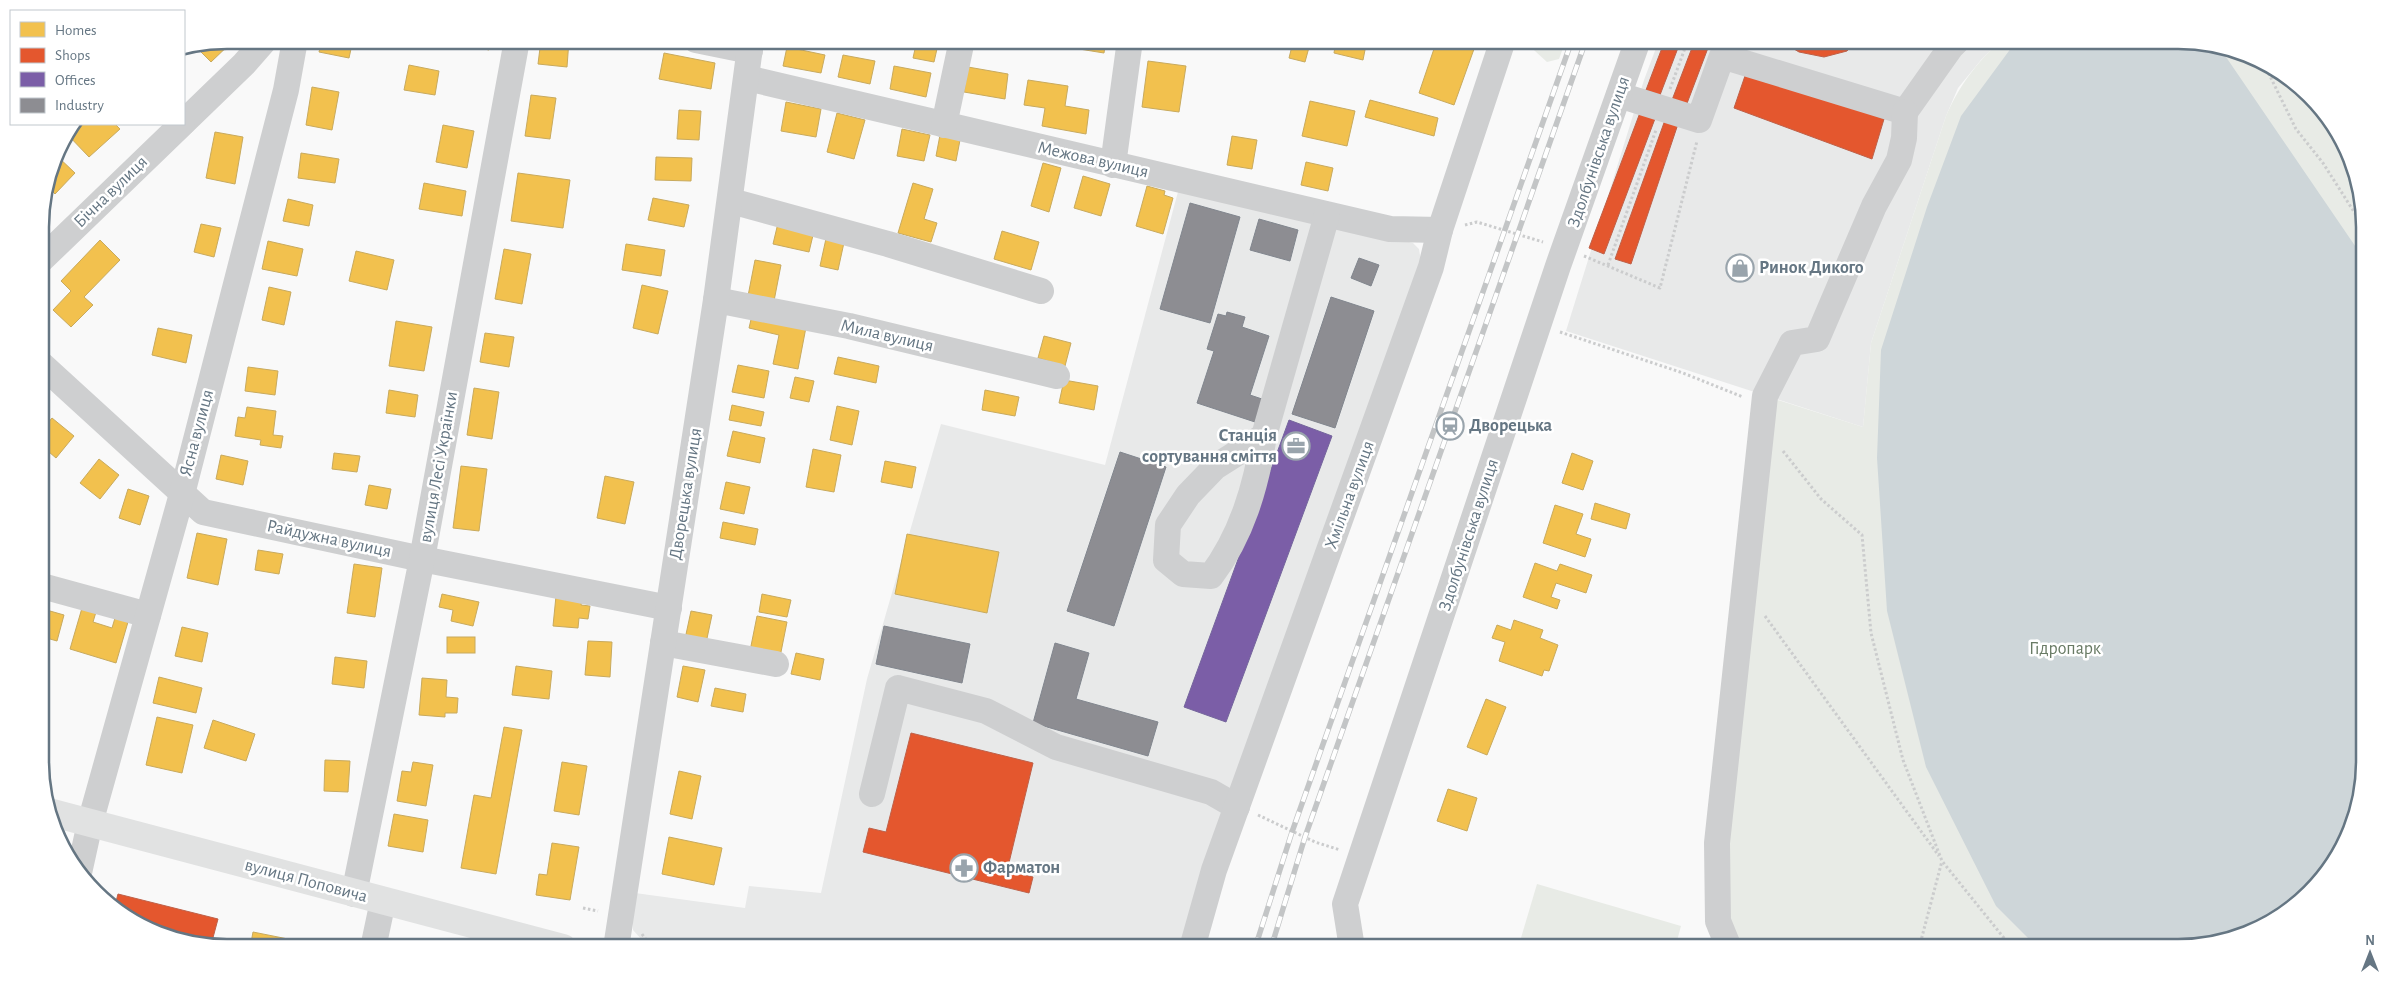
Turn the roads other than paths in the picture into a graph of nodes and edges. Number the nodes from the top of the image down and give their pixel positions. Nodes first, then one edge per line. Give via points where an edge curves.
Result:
1 (257, 49) edge
2 (293, 49) edge
3 (515, 49) edge
4 (751, 49) edge
5 (960, 49) edge
6 (1129, 49) edge
7 (1494, 49) edge
8 (1635, 49) edge
9 (1949, 49) edge
10 (748, 78) junction
11 (1619, 95) junction
12 (1905, 112) junction
13 (185, 121) edge
14 (181, 125) edge
15 (944, 126) junction
16 (1113, 165) junction
17 (731, 201) junction
18 (1327, 215) junction
19 (1440, 230) junction
20 (49, 252) edge
21 (1041, 291) dead end
22 (716, 300) junction
23 (49, 371) edge
24 (1057, 376) dead end
25 (1264, 436) junction
26 (182, 494) junction
27 (422, 559) junction
28 (49, 588) edge
29 (669, 608) junction
30 (148, 615) junction
31 (663, 643) junction
32 (776, 664) dead end
33 (872, 794) dead end
34 (1237, 807) junction
35 (57, 814) edge
36 (90, 823) junction
37 (81, 863) edge
38 (354, 894) junction
39 (383, 901) junction
40 (375, 939) edge
41 (529, 939) edge
42 (617, 939) edge
43 (1195, 939) edge
44 (1351, 939) edge
45 (1725, 939) edge

1 - 13 street, Бічна вулиця
2 - 26 street, Ясна вулиця via 286,90
3 - 27 street, вулиця Лесі Українки
4 - 10 street, Дворецька вулиця
5 - 15 street
6 - 16 street
7 - 19 street, Хмільна вулиця
8 - 11 street, Здолбунівська вулиця
9 - 12 street
10 - 15 street, Межова вулиця
10 - 17 street, Дворецька вулиця
11 - 12 street via 1700,120 1722,56
11 - 44 street, Здолбунівська вулиця via 1564,249 1345,904
12 - 45 street via 1899,160 1874,206 1817,339 1792,343 1765,396 1717,843 1718,921
14 - 20 street, Бічна вулиця
15 - 16 street, Межова вулиця
16 - 18 street, Межова вулиця
17 - 21 street
17 - 22 street, Дворецька вулиця
18 - 19 street, Межова вулиця via 1390,229
18 - 25 street
19 - 34 street, Хмільна вулиця via 1424,286
22 - 24 street, Мила вулиця via 849,326
22 - 29 street, Дворецька вулиця
23 - 26 street, Райдужна вулиця
25 - 25 street via 1215,467 1188,495 1168,525 1166,560 1183,574 1211,576 1228,553 1256,480
26 - 27 street, Райдужна вулиця via 203,512
26 - 30 street, Ясна вулиця
27 - 29 street, Райдужна вулиця
27 - 38 street, вулиця Лесі Українки
28 - 30 street
29 - 31 street, Дворецька вулиця
30 - 36 street, Ясна вулиця
31 - 32 street
31 - 42 street, Дворецька вулиця
33 - 34 street via 898,688 986,711 1056,747 1211,792
34 - 43 street, Хмільна вулиця via 1214,870
35 - 36 main road, вулиця Поповича
36 - 37 street, Ясна вулиця
36 - 38 main road, вулиця Поповича
38 - 39 main road, вулиця Поповича
39 - 40 street
39 - 41 main road, вулиця Поповича

